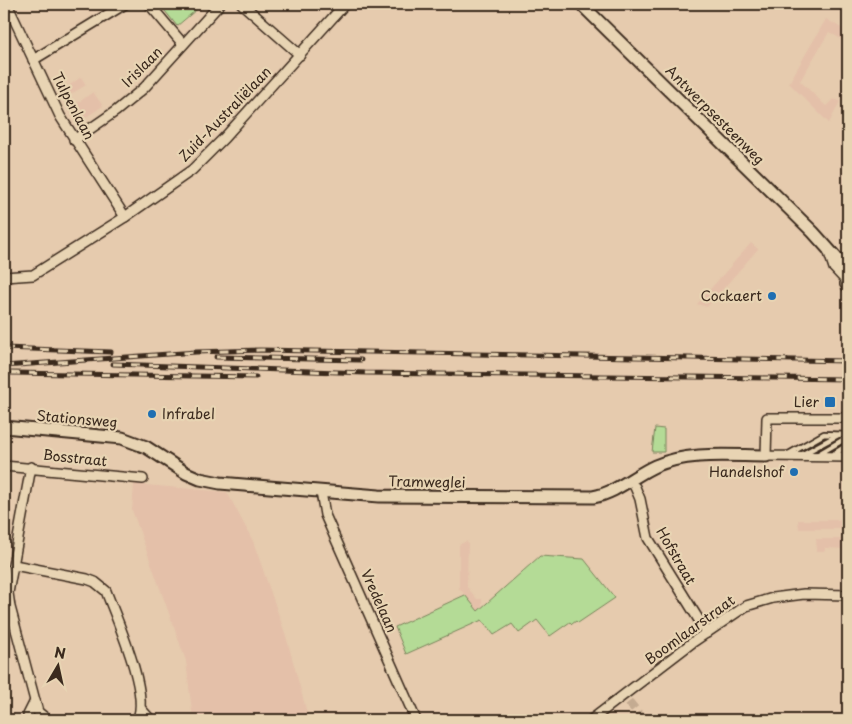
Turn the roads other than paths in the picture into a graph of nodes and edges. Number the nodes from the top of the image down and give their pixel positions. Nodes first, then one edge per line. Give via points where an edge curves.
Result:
1 (7, 4) edge
2 (125, 4) edge
3 (149, 4) edge
4 (220, 4) edge
5 (242, 4) edge
6 (345, 4) edge
7 (581, 4) edge
8 (183, 44) junction
9 (300, 55) junction
10 (33, 60) junction
11 (74, 140) junction
12 (125, 217) junction
13 (4, 277) edge
14 (846, 277) edge
15 (848, 291) edge
16 (848, 418) edge
17 (4, 427) edge
18 (838, 434) junction
19 (848, 436) edge
20 (848, 445) edge
21 (766, 456) junction
22 (785, 456) junction
23 (800, 456) junction
24 (814, 456) junction
25 (828, 456) junction
26 (846, 456) edge
27 (171, 463) joint
28 (4, 466) edge
29 (31, 467) junction
30 (143, 479) dead end
31 (635, 487) dead end
32 (320, 492) junction
33 (14, 566) junction
34 (848, 595) edge
35 (707, 633) junction
36 (35, 700) junction
37 (141, 708) junction
38 (29, 720) edge
39 (48, 720) edge
40 (137, 720) edge
41 (151, 720) edge
42 (416, 720) edge
43 (591, 720) edge

1 - 10 street, Tulpenlaan
2 - 10 street
3 - 8 street
4 - 8 street, Irislaan
5 - 9 street
6 - 9 street, Zuid-Australiëlaan
7 - 14 street, Antwerpsesteenweg via 827,248
8 - 11 street, Irislaan via 144,88
9 - 12 street, Zuid-Australiëlaan via 208,155 183,177
10 - 11 street, Tulpenlaan
11 - 12 street, Tulpenlaan
12 - 13 street, Zuid-Australiëlaan via 33,275
14 - 15 lane via 843,285
16 - 21 street via 767,418
17 - 27 street, Stationsweg via 122,438 146,447
18 - 19 lane
18 - 22 lane via 824,434
18 - 23 lane
19 - 24 lane
20 - 25 lane
21 - 22 street
21 - 32 street, Tramweglei via 679,457 593,497 379,496
22 - 23 street
23 - 24 street
24 - 25 street
25 - 26 street
27 - 32 street, Tramweglei via 200,479 220,483
28 - 29 street, Bosstraat
29 - 30 street, Bosstraat
29 - 33 street
31 - 35 street, Hofstraat via 648,538
32 - 42 street, Vredelaan via 325,515
33 - 36 street via 8,593 10,607
33 - 37 street via 87,579 106,591 138,681
34 - 35 street, Boomlaarstraat via 804,594 773,598 746,606
35 - 43 street, Boomlaarstraat via 627,699
36 - 38 street
36 - 39 street via 38,712
37 - 40 street
37 - 41 street

